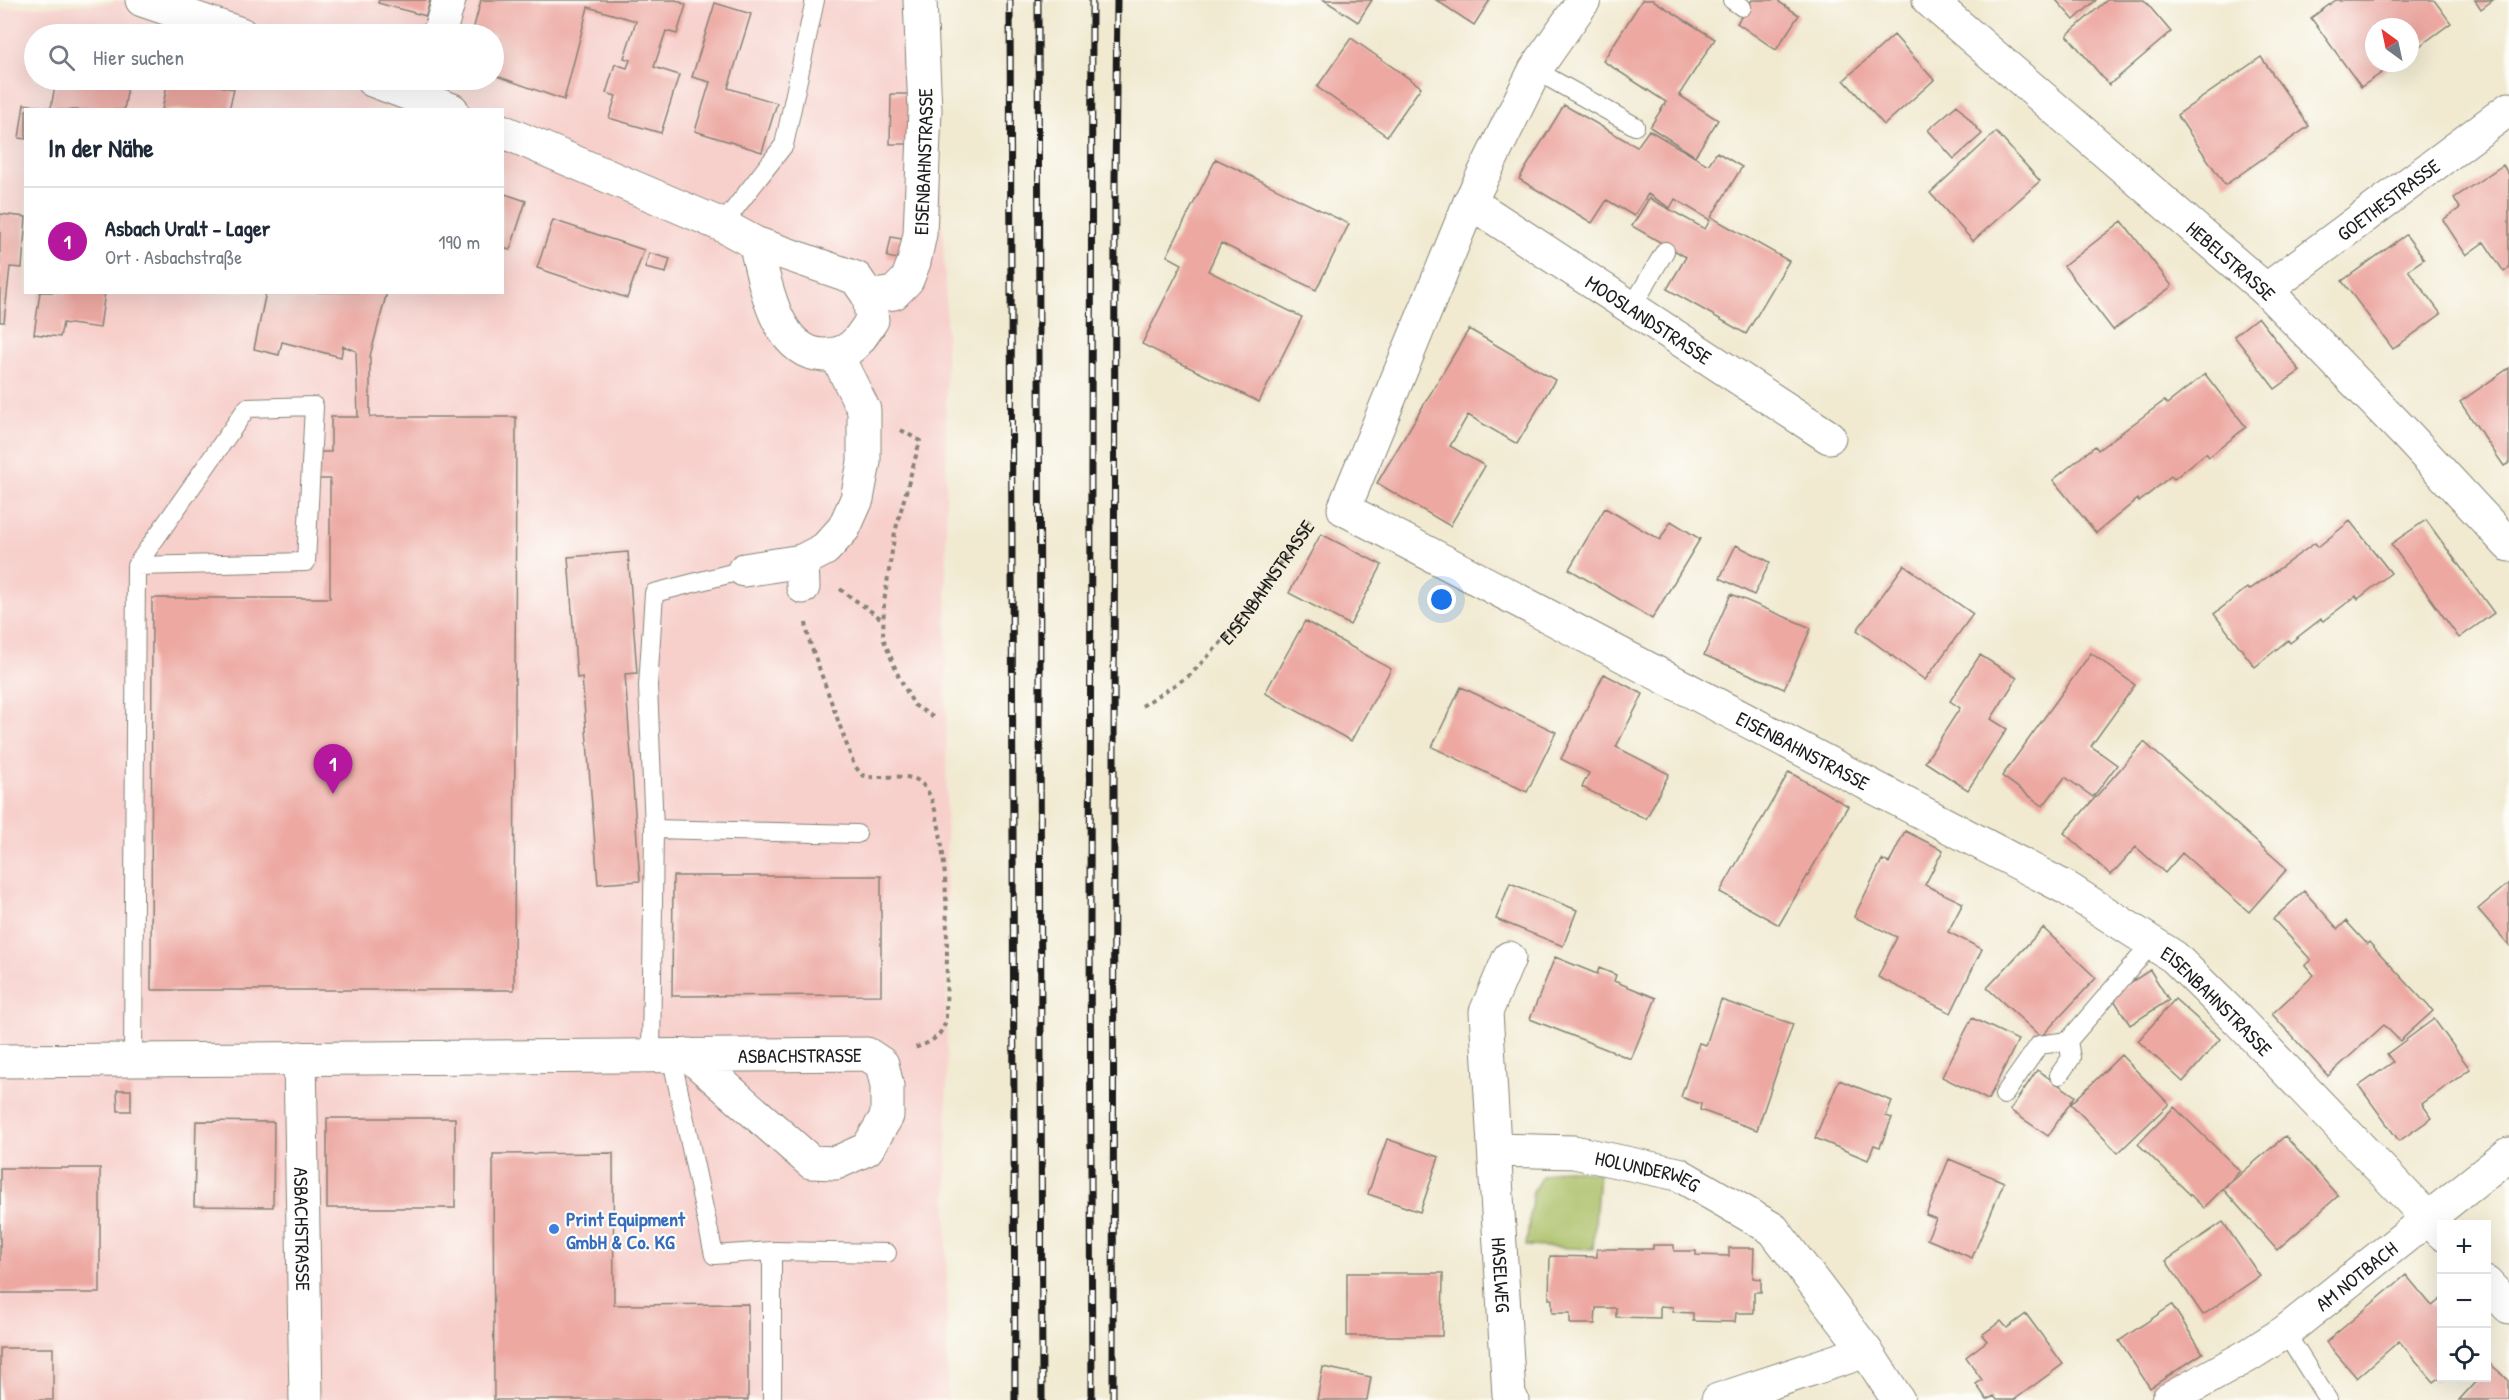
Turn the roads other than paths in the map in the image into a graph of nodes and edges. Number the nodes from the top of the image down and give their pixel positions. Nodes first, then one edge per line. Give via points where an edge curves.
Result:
1 (141, 0) edge
2 (449, 0) edge
3 (815, 0) edge
4 (920, 0) edge
5 (1584, 0) edge
6 (1929, 0) edge
7 (212, 24) edge
8 (442, 24) edge
9 (1535, 70) junction
10 (427, 90) edge
11 (449, 108) edge
12 (2509, 109) edge
13 (1635, 126) dead end
14 (504, 132) edge
15 (1470, 202) junction
16 (722, 225) junction
17 (755, 243) junction
18 (1665, 250) dead end
19 (2266, 290) junction
20 (869, 297) junction
21 (1632, 307) junction
22 (837, 356) junction
23 (1828, 437) dead end
24 (2509, 545) edge
25 (136, 566) junction
26 (744, 570) joint
27 (654, 829) junction
28 (857, 834) dead end
29 (2152, 942) junction
30 (1509, 958) dead end
31 (2068, 1041) junction
32 (670, 1055) junction
33 (300, 1058) junction
34 (133, 1060) junction
35 (0, 1061) edge
36 (2059, 1075) dead end
37 (2004, 1095) dead end
38 (1496, 1150) junction
39 (2509, 1155) edge
40 (2435, 1226) edge
41 (772, 1251) junction
42 (887, 1252) dead end
43 (2491, 1287) edge
44 (2509, 1307) edge
45 (2285, 1332) junction
46 (1866, 1351) junction
47 (2249, 1355) junction
48 (306, 1400) edge
49 (772, 1400) edge
50 (1512, 1400) edge
51 (1718, 1400) edge
52 (1898, 1400) edge
53 (2168, 1400) edge
54 (2210, 1400) edge
55 (2328, 1400) edge

1 - 7 street
2 - 8 street
3 - 16 lane via 784,146
4 - 20 street, EISENBAHNSTRASSE via 925,110 920,234 907,280 894,293
5 - 9 street
6 - 19 street, HEBELSTRASSE
9 - 13 lane
9 - 15 street
10 - 11 street
12 - 19 street, GOETHESTRASSE
14 - 16 street
15 - 21 street, MOOSLANDSTRASSE
15 - 29 street, EISENBAHNSTRASSE via 1344,509 2068,890
16 - 17 street
17 - 20 street via 856,278
17 - 22 street via 780,326 795,345 814,355
18 - 21 lane
19 - 24 street, HEBELSTRASSE
20 - 22 street via 872,320 858,342
21 - 23 street, MOOSLANDSTRASSE
22 - 26 street via 864,410 864,462 857,499 844,528 802,574
25 - 25 lane via 247,408 314,406 306,562
25 - 34 lane
26 - 27 lane via 654,593 648,686
27 - 28 lane
27 - 32 lane
29 - 31 lane
29 - 40 street, EISENBAHNSTRASSE via 2174,957 2238,1020
30 - 38 street via 1486,1012
31 - 36 lane via 2071,1058
31 - 37 lane via 2039,1045
32 - 32 street, ASBACHSTRASSE via 867,1054 882,1064 887,1116 867,1149 837,1163 811,1162
32 - 33 street, ASBACHSTRASSE
32 - 41 lane via 714,1255
33 - 34 street, ASBACHSTRASSE
33 - 48 street, ASBACHSTRASSE
34 - 35 street, ASBACHSTRASSE
38 - 46 street, HOLUNDERWEG via 1574,1152 1678,1174 1773,1229
38 - 50 street, HASELWEG
39 - 40 street, AM NOTBACH
40 - 45 street, AM NOTBACH
41 - 42 lane
41 - 49 lane
43 - 44 street
45 - 47 street, AM NOTBACH
45 - 55 lane
46 - 51 street
46 - 52 street, HOLUNDERWEG
47 - 53 street, AM NOTBACH
47 - 54 street, AM NOTBACH

